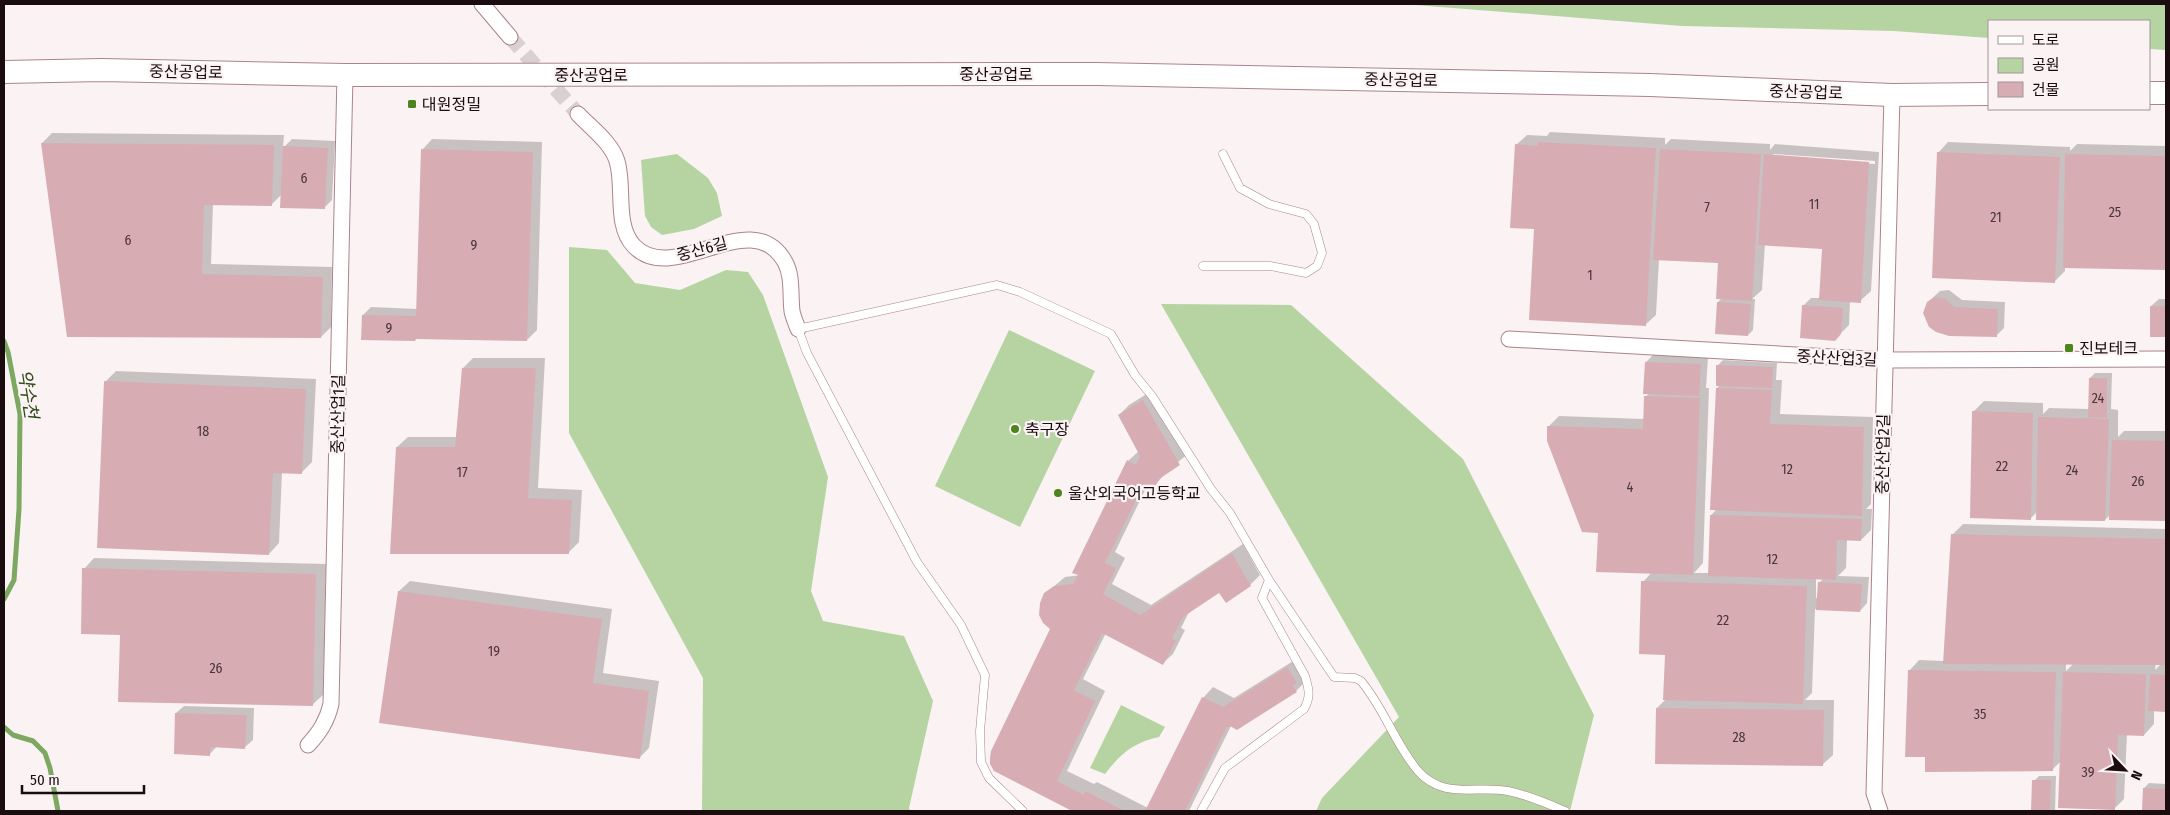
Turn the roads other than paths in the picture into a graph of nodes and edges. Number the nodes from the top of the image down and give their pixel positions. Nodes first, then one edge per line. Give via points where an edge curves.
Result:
1 (482, 4) edge
2 (510, 38) tunnel mouth
3 (4, 72) edge
4 (345, 75) junction
5 (2150, 93) edge
6 (2166, 93) edge
7 (1988, 94) edge
8 (1892, 95) junction
9 (578, 114) tunnel mouth
10 (1223, 154) dead end
11 (1203, 266) dead end
12 (798, 329) junction
13 (1509, 339) dead end
14 (2166, 359) edge
15 (1885, 360) junction
16 (1270, 580) junction
17 (308, 745) dead end
18 (1023, 811) edge
19 (1201, 811) edge
20 (1565, 811) edge
21 (1880, 811) edge

1 - 2 street
3 - 4 street, 중산공업로 via 102,70
4 - 8 street, 중산공업로 via 1096,74 1650,85
4 - 17 street, 중산산업1길 via 331,704 328,718
5 - 6 street
7 - 8 street, 중산공업로
8 - 15 street, 중산산업2길
9 - 12 street, 중산6길 via 608,144 616,160 621,178 625,227 635,247 652,256 670,258 737,240 769,246 786,265 792,313
10 - 11 lane via 1240,188 1269,204 1306,214 1314,224 1322,253 1317,266 1306,273 1270,266
12 - 16 lane via 997,284 1103,329 1111,334 1135,375 1230,513
12 - 18 lane via 807,353 917,562 961,625 985,675 981,762 989,778
13 - 15 street, 중산산업3길
14 - 15 street, 중산산업3길
15 - 21 street, 중산산업2길 via 1874,793
16 - 19 lane via 1262,598 1305,676 1309,700 1304,709 1225,768
16 - 20 lane via 1334,677 1361,681 1408,758 1433,783 1447,789 1490,789 1522,794

